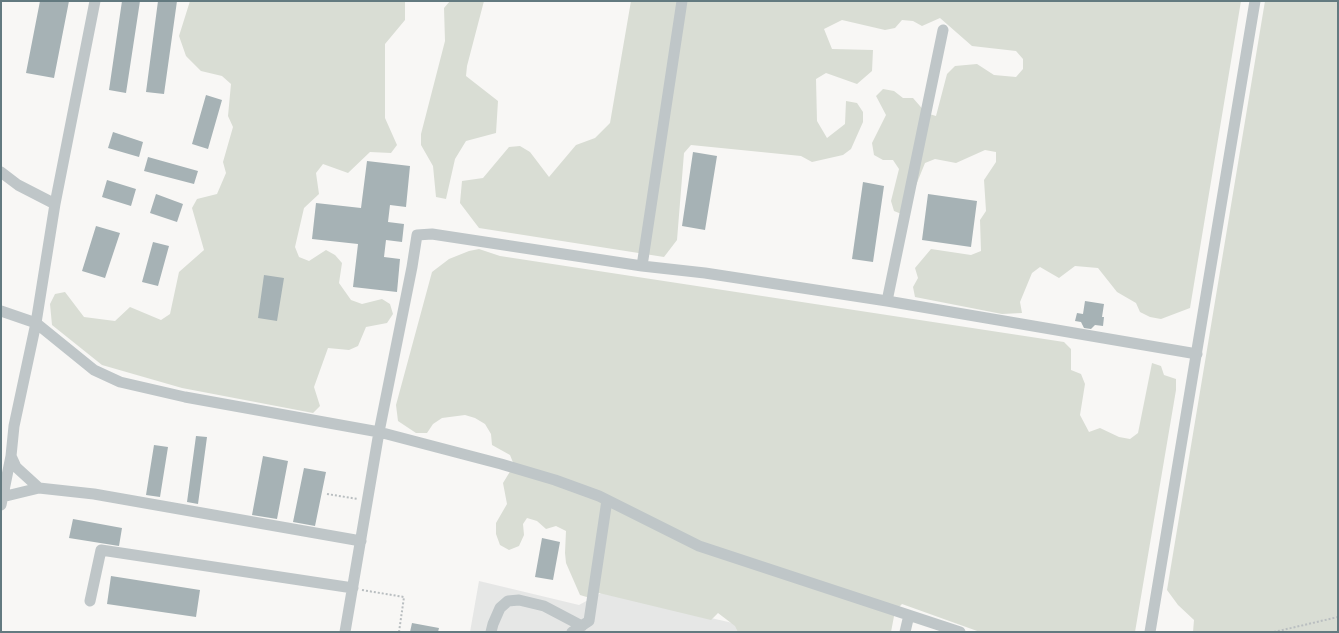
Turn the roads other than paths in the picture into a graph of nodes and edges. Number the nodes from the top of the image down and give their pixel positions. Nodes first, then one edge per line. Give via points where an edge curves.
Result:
1 (95, 1) edge
2 (682, 1) edge
3 (1254, 1) edge
4 (944, 30) dead end
5 (1, 172) edge
6 (55, 204) junction
7 (642, 266) junction
8 (887, 302) junction
9 (1, 311) edge
10 (36, 323) junction
11 (1197, 354) junction
12 (379, 432) junction
13 (10, 456) junction
14 (39, 488) junction
15 (607, 500) junction
16 (2, 501) edge
17 (360, 541) junction
18 (353, 588) junction
19 (90, 601) dead end
20 (909, 615) junction
21 (586, 626) edge
22 (345, 632) edge
23 (491, 632) edge
24 (572, 632) edge
25 (905, 632) edge
26 (960, 632) edge
27 (1150, 632) edge

1 - 6 street
2 - 7 street
3 - 11 street
4 - 8 street
5 - 6 street via 18,185
6 - 10 street
7 - 8 street
7 - 12 street via 432,234 417,235
8 - 11 street
9 - 10 street
10 - 12 street via 94,370 120,382 185,397
10 - 13 street
11 - 27 street
12 - 15 street via 547,477
12 - 17 street
13 - 14 street via 16,467
13 - 16 street
14 - 16 street
14 - 17 street via 94,494
15 - 20 street via 698,546
15 - 21 street
17 - 18 street
18 - 19 street via 100,550
18 - 22 street
20 - 25 street
20 - 26 street
21 - 23 street via 544,606 519,600 508,601 500,608
21 - 24 street

